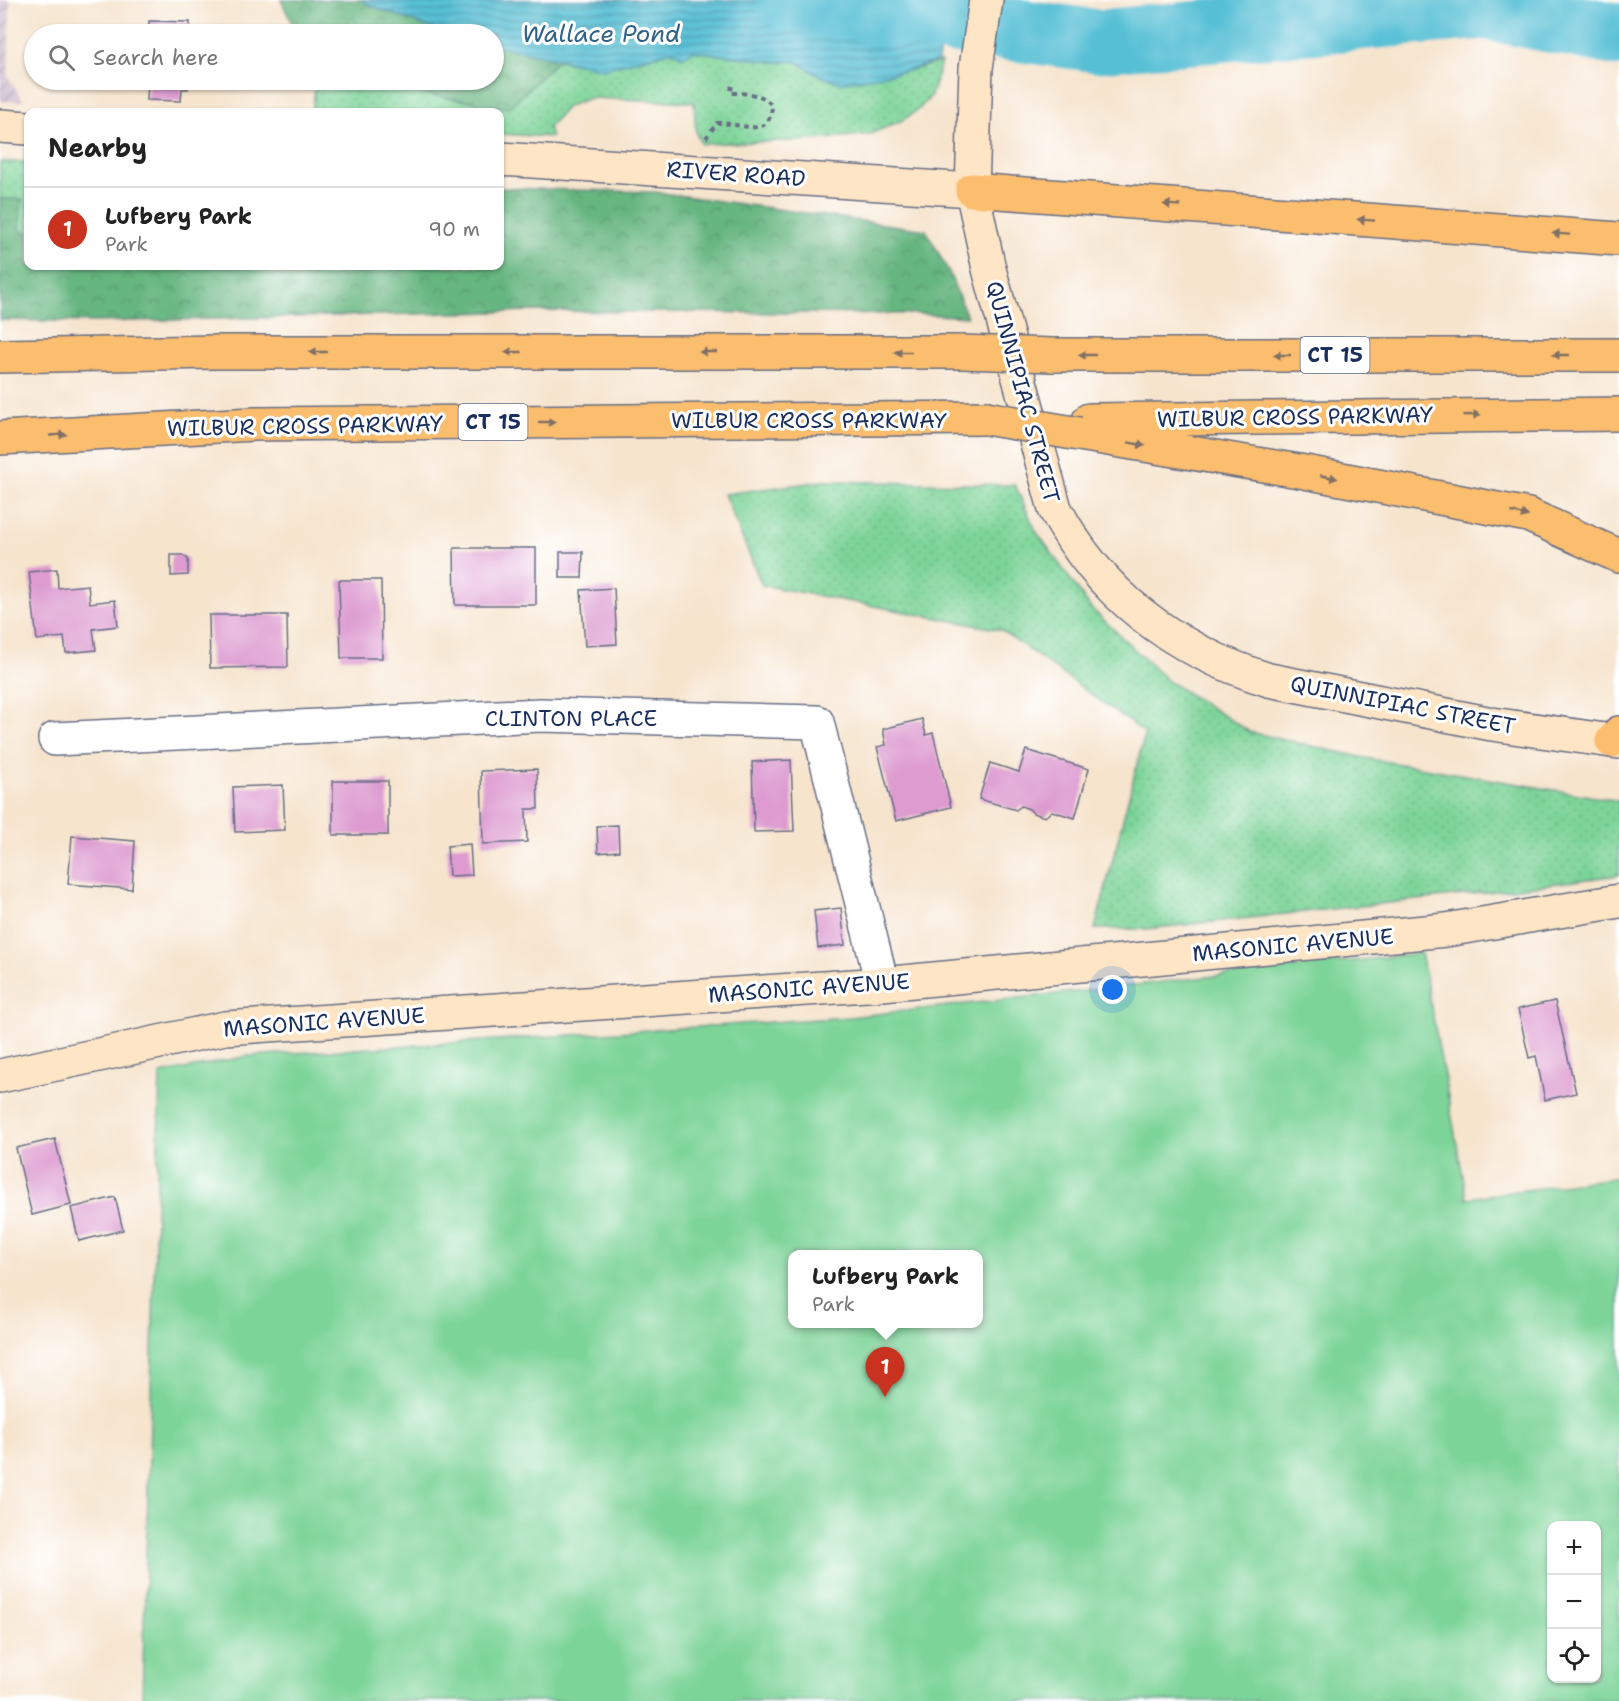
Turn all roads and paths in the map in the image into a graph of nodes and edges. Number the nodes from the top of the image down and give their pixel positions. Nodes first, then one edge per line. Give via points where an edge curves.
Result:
1 (986, 0) edge
2 (732, 81) dead end
3 (0, 126) edge
4 (24, 128) edge
5 (705, 140) dead end
6 (504, 159) edge
7 (972, 190) junction
8 (1619, 239) edge
9 (1619, 355) edge
10 (0, 356) edge
11 (1619, 414) edge
12 (1078, 427) junction
13 (0, 438) edge
14 (1619, 556) edge
15 (56, 739) dead end
16 (1617, 739) edge
17 (1619, 901) edge
18 (882, 984) junction
19 (0, 1077) edge

1 - 7 main road, QUINNIPIAC STREET via 976,68
2 - 5 path via 731,93 747,93 770,101 769,119 756,128 717,123
3 - 4 main road
6 - 7 main road, RIVER ROAD
8 -> 7 highway
7 - 16 main road, QUINNIPIAC STREET via 989,269 1055,509 1067,533 1101,578 1129,606 1209,658 1269,680 1492,724
9 -> 10 highway, CT 15, bridge via 215,352
12 -> 11 highway, WILBUR CROSS PARKWAY / CT 15
13 -> 12 highway, WILBUR CROSS PARKWAY / CT 15, bridge via 254,424 986,418
12 -> 14 highway via 1528,515
15 - 18 street, CLINTON PLACE via 540,715 817,722
17 - 18 main road, MASONIC AVENUE via 1446,930
18 - 19 main road, MASONIC AVENUE via 225,1028

